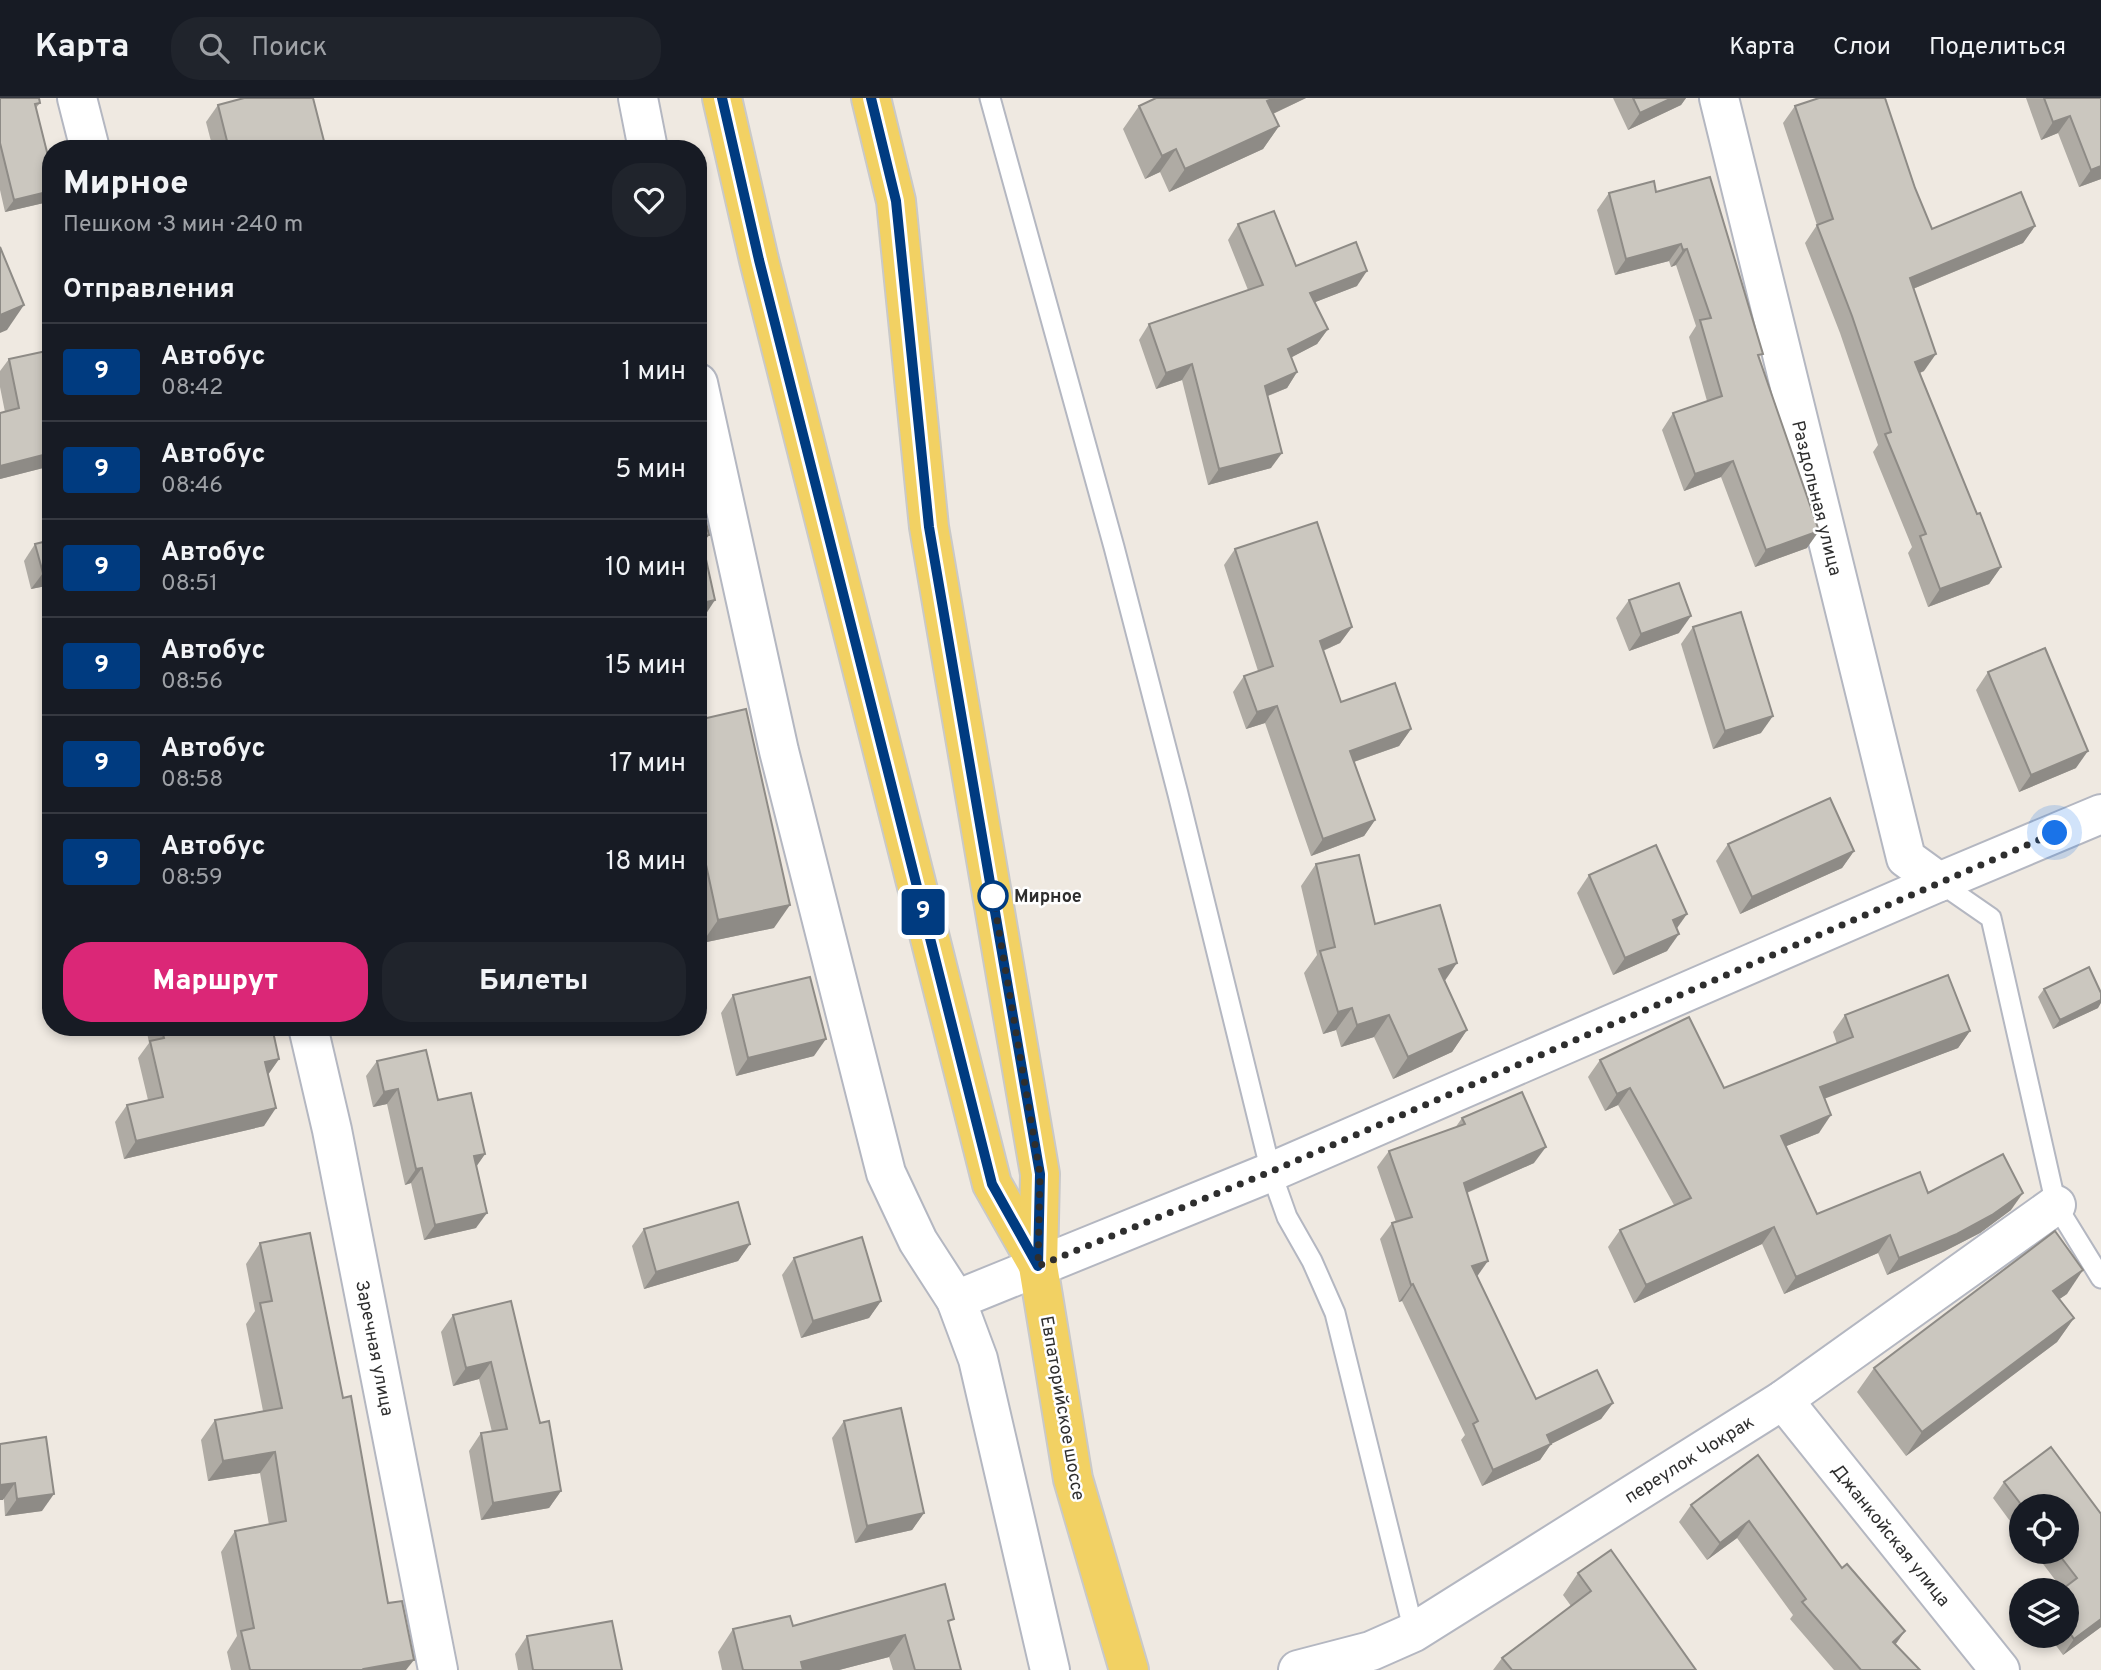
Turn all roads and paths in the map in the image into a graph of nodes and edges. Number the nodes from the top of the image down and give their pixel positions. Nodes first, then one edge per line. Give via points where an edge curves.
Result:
1 (77, 98) edge
2 (638, 98) edge
3 (722, 98) edge
4 (871, 98) edge
5 (877, 98) edge
6 (990, 98) edge
7 (1719, 98) edge
8 (88, 140) edge
9 (646, 140) edge
10 (896, 201) junction
11 (707, 424) edge
12 (2101, 814) edge
13 (1939, 882) junction
14 (310, 1036) edge
15 (1270, 1172) junction
16 (2056, 1205) junction
17 (1038, 1266) junction
18 (2101, 1278) edge
19 (956, 1300) junction
20 (1783, 1400) junction
21 (1414, 1632) junction
22 (438, 1670) edge
23 (1049, 1670) edge
24 (1129, 1670) edge
25 (1298, 1670) edge
26 (2000, 1670) edge

1 - 8 street
2 - 9 street
3 - 17 main road, Евпаторийское шоссе via 992,1184
4 - 10 main road, Евпаторийское шоссе
5 - 10 main road
6 - 15 lane via 1114,547
7 - 13 street, Раздольная улица via 1906,858
10 - 17 main road, Евпаторийское шоссе via 929,527 1040,1174
11 - 19 street via 779,751 886,1173 918,1241
12 - 13 street
13 - 15 street
13 - 16 lane via 1991,918
14 - 22 street, Заречная улица
15 - 17 street
15 - 21 lane via 1335,1313
16 - 18 lane
16 - 20 street, переулок Чокрак
17 - 19 street
17 - 24 main road, Евпаторийское шоссе via 1073,1479
19 - 23 street via 978,1359
20 - 21 street, переулок Чокрак
20 - 26 street, Джанкойская улица
21 - 25 street, переулок Чокрак via 1371,1651

